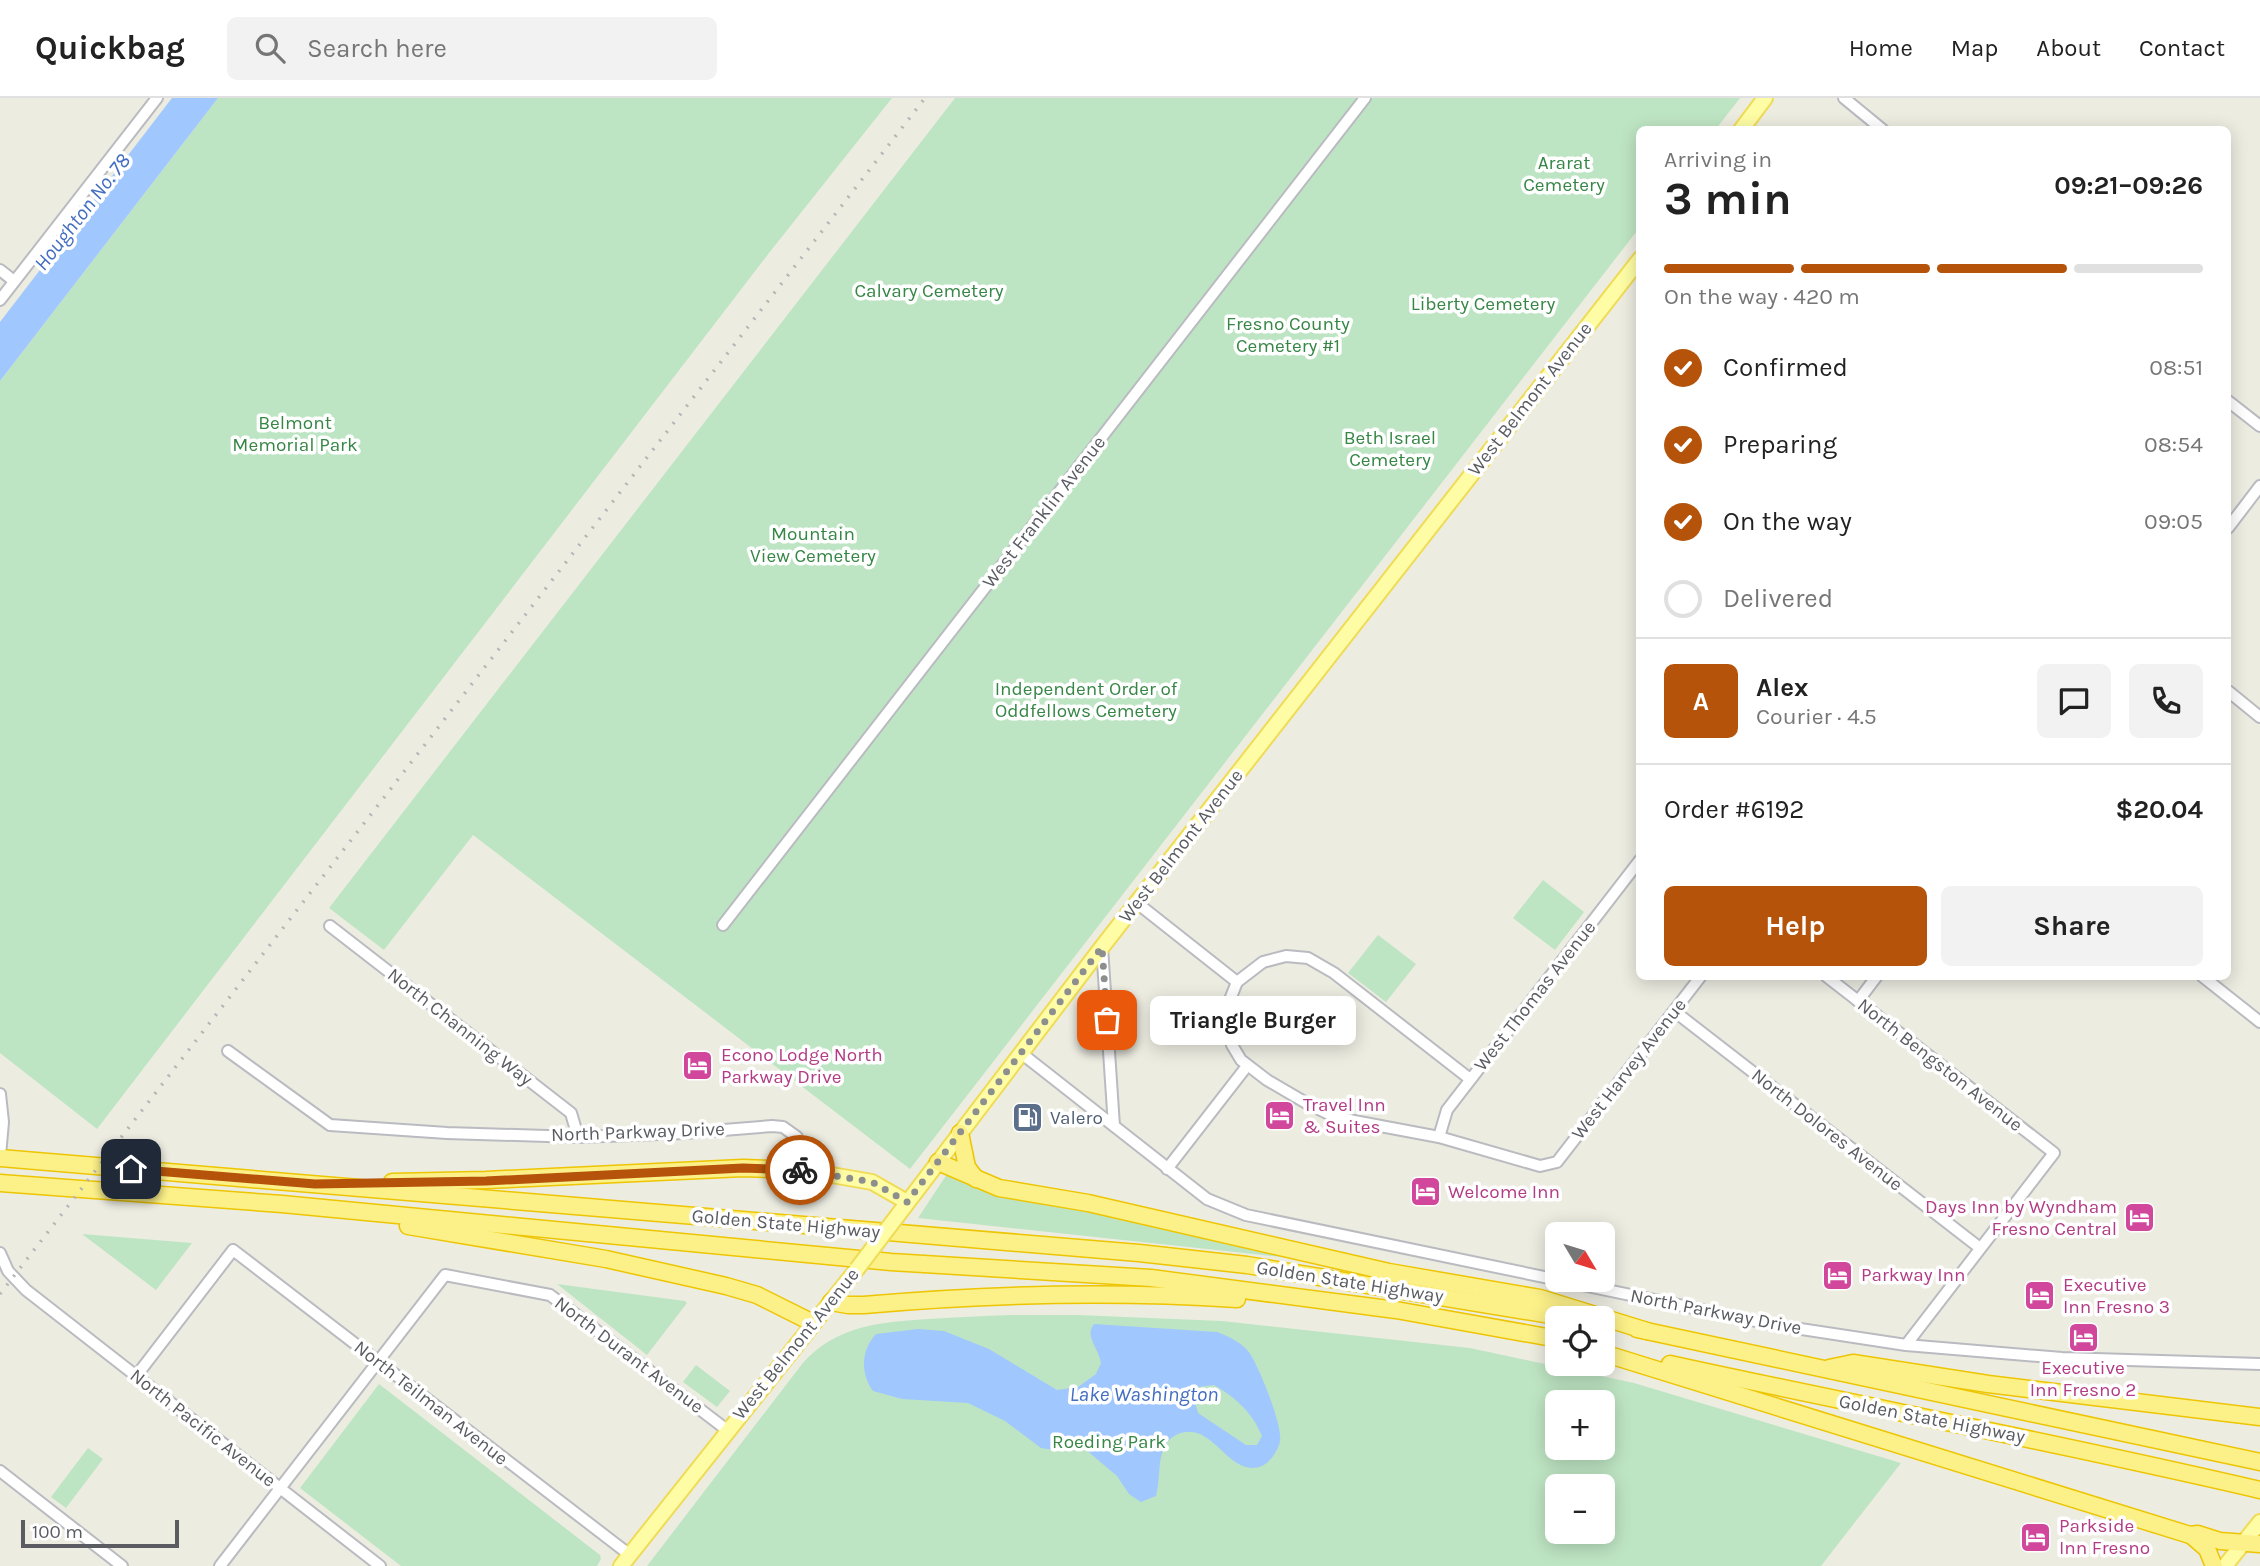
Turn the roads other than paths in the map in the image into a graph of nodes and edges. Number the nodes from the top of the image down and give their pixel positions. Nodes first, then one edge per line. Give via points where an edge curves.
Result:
1 (157, 98) edge
2 (1365, 98) edge
3 (1765, 98) edge
4 (1844, 98) edge
5 (1744, 126) edge
6 (1878, 126) edge
7 (1636, 264) edge
8 (0, 270) edge
9 (14, 281) junction
10 (0, 300) edge
11 (2231, 403) edge
12 (2260, 426) edge
13 (2260, 486) edge
14 (2231, 524) edge
15 (2231, 693) edge
16 (2260, 717) edge
17 (1636, 865) edge
18 (1137, 903) junction
19 (723, 925) dead end
20 (330, 926) dead end
21 (1102, 947) junction
22 (1698, 980) edge
23 (1831, 980) edge
24 (1874, 980) edge
25 (2207, 980) edge
26 (1237, 982) junction
27 (1858, 1001) junction
28 (1674, 1011) junction
29 (2260, 1021) edge
30 (229, 1051) dead end
31 (1021, 1053) junction
32 (1247, 1066) junction
33 (1470, 1079) junction
34 (0, 1094) edge
35 (1115, 1126) junction
36 (960, 1133) junction
37 (578, 1136) junction
38 (1439, 1137) junction
39 (0, 1156) edge
40 (938, 1162) junction
41 (1167, 1169) junction
42 (803, 1170) junction
43 (978, 1180) junction
44 (0, 1183) edge
45 (315, 1184) junction
46 (907, 1202) junction
47 (282, 1204) junction
48 (1980, 1248) junction
49 (0, 1253) edge
50 (1295, 1296) junction
51 (831, 1301) junction
52 (1545, 1314) edge
53 (813, 1323) junction
54 (1615, 1326) edge
55 (1647, 1331) junction
56 (1545, 1337) edge
57 (1906, 1345) junction
58 (1615, 1354) edge
59 (1615, 1355) edge
60 (378, 1362) junction
61 (2260, 1364) edge
62 (1826, 1369) junction
63 (137, 1376) junction
64 (2260, 1418) edge
65 (727, 1430) junction
66 (2260, 1462) edge
67 (0, 1471) edge
68 (280, 1489) junction
69 (2260, 1490) edge
70 (2260, 1521) edge
71 (2190, 1535) junction
72 (2243, 1543) junction
73 (2260, 1544) edge
74 (626, 1561) edge
75 (122, 1566) edge
76 (220, 1566) edge
77 (380, 1566) edge
78 (2214, 1566) edge
79 (2225, 1566) edge

1 - 9 street
2 - 19 street, West Franklin Avenue
3 - 5 main road
4 - 6 street
7 - 18 main road, West Belmont Avenue
8 - 9 street
9 - 10 street
11 - 12 street
13 - 14 street
15 - 16 street
17 - 33 street, West Thomas Avenue
18 - 21 main road, West Belmont Avenue
18 - 26 street
20 - 37 street, North Channing Way via 571,1113
21 - 31 main road, West Belmont Avenue
21 - 35 street
22 - 28 street, West Harvey Avenue
23 - 27 street, North Bengston Avenue
24 - 27 street
25 - 29 street
26 - 32 street via 1229,1002 1228,1030 1236,1053
26 - 33 street via 1272,958 1316,961
27 - 48 street, North Bengston Avenue via 2054,1153
28 - 38 street, West Harvey Avenue via 1558,1161 1540,1166
28 - 48 street, North Dolores Avenue
30 - 37 street, North Parkway Drive via 330,1125
31 - 35 street, North Parkway Drive
31 - 36 main road, West Belmont Avenue
32 - 38 street via 1329,1114
32 - 41 street
33 - 38 street, West Thomas Avenue via 1447,1111
34 - 39 street
35 - 41 street, North Parkway Drive
36 - 40 main road, West Belmont Avenue
36 - 43 highway via 967,1167
37 - 42 street, North Parkway Drive via 783,1127 797,1137
39 - 45 highway, Golden State Highway
40 - 43 highway
40 - 46 main road, West Belmont Avenue
41 - 57 street, North Parkway Drive via 1207,1199 1246,1214 1775,1325
42 - 45 highway via 743,1168
42 - 46 main road via 872,1182
43 - 55 highway via 1389,1272 1540,1298
44 - 47 highway, Golden State Highway
45 - 52 highway, Golden State Highway via 1139,1253 1247,1265
46 - 51 main road, West Belmont Avenue, bridge
47 - 50 highway, Golden State Highway via 891,1262 1151,1278
47 - 53 highway via 606,1259 757,1295
48 - 57 street
49 - 63 street, North Pacific Avenue via 26,1290
50 - 51 highway via 1022,1295 864,1305
50 - 56 highway, Golden State Highway
51 - 53 main road, West Belmont Avenue
53 - 65 main road, West Belmont Avenue
54 - 55 highway, Golden State Highway
55 - 62 highway, Golden State Highway
57 - 61 street, North Parkway Drive via 2062,1358
58 - 69 highway, Golden State Highway via 2089,1450
59 - 71 highway
60 - 63 street, North Teilman Avenue via 233,1250
60 - 65 street, North Durant Avenue via 445,1275 550,1295
60 - 68 street
60 - 74 street, North Teilman Avenue
62 - 64 highway via 1853,1363 1974,1383
62 - 66 highway, Golden State Highway
63 - 68 street, North Pacific Avenue
65 - 74 main road, West Belmont Avenue
67 - 75 street
68 - 76 street
68 - 77 street, North Pacific Avenue
70 - 72 main road
71 - 72 highway
71 - 78 highway via 2207,1549
72 - 73 highway
72 - 79 main road

